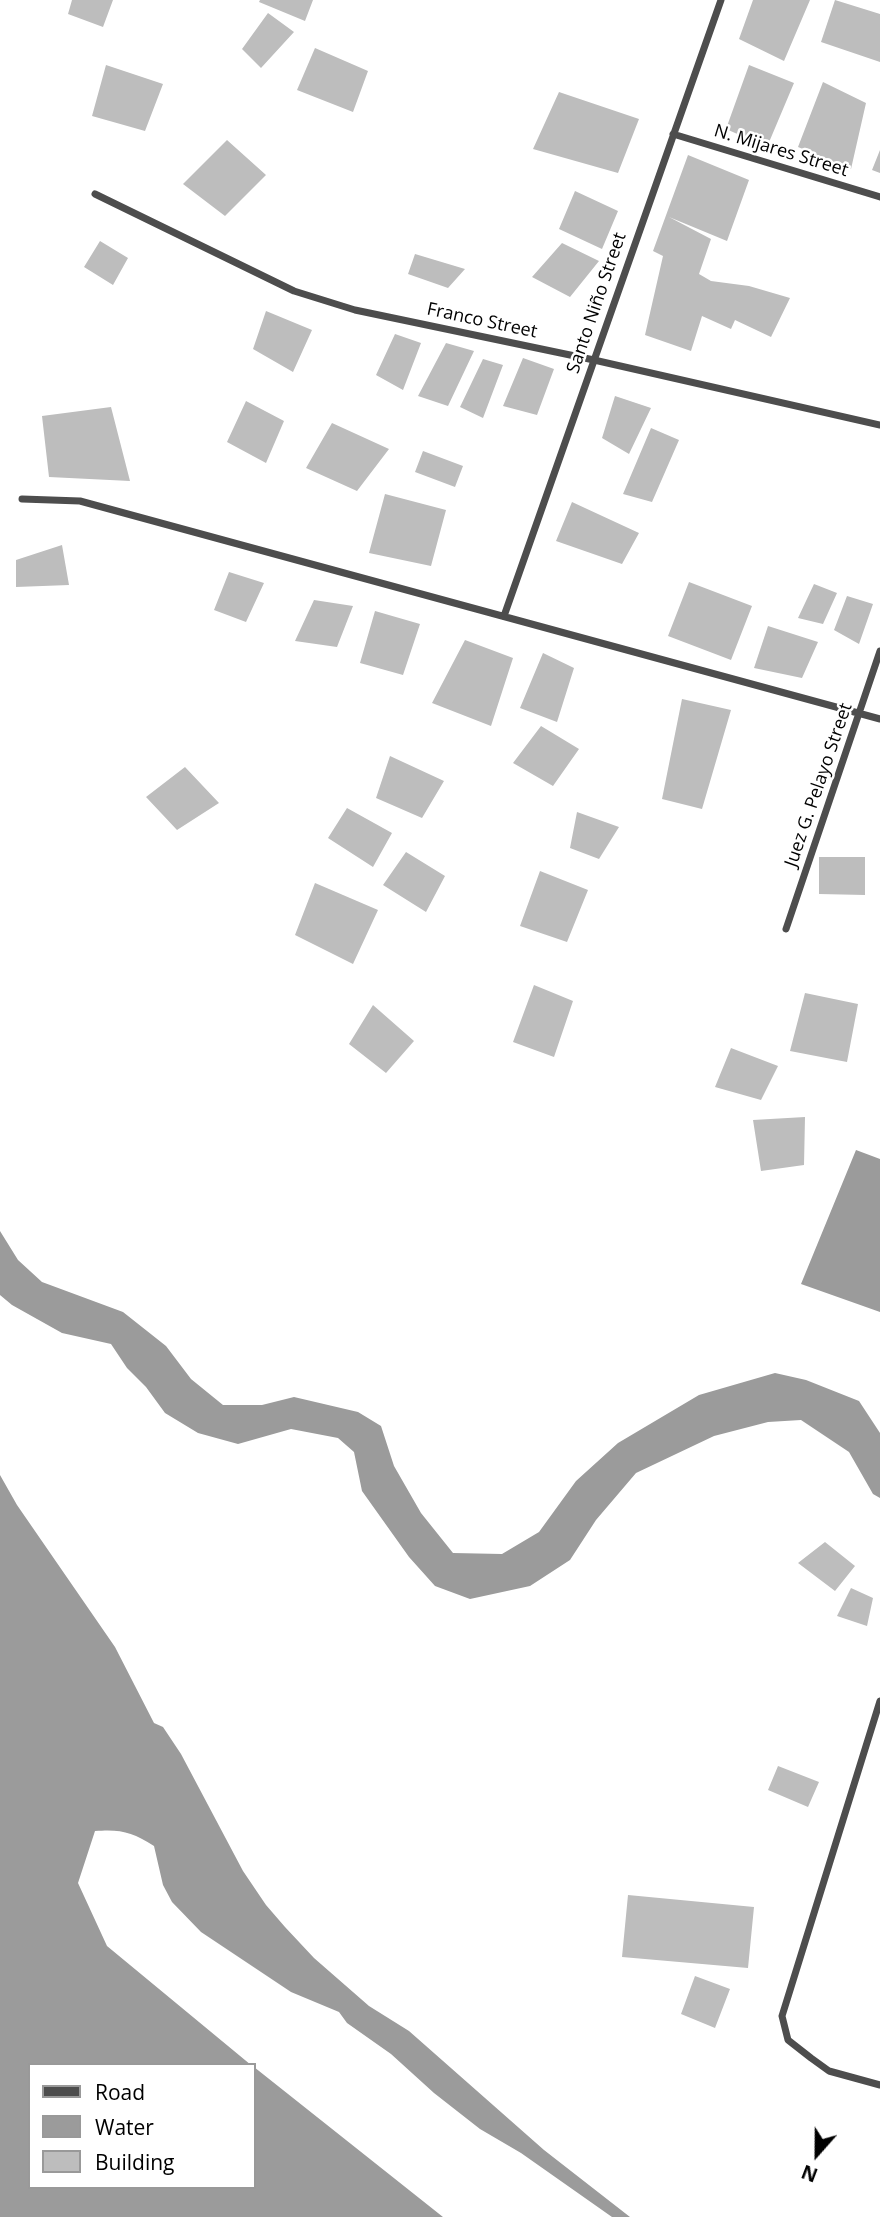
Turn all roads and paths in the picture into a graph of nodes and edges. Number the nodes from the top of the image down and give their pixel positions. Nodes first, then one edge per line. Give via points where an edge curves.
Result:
1 (721, 0) edge
2 (673, 134) junction
3 (95, 194) dead end
4 (880, 197) edge
5 (594, 360) junction
6 (880, 425) edge
7 (22, 499) dead end
8 (504, 616) junction
9 (880, 650) edge
10 (860, 713) junction
11 (880, 719) edge
12 (786, 929) dead end
13 (880, 1701) edge
14 (880, 2085) edge

1 - 2 street, Santo Niño Street
2 - 4 street, N. Mijares Street
2 - 5 street, Santo Niño Street
3 - 5 street, Franco Street via 294,291 355,310
5 - 6 street, Franco Street
5 - 8 street, Santo Niño Street
7 - 8 street via 80,501
8 - 10 street
9 - 10 street, Juez G. Pelayo Street
10 - 11 street
10 - 12 street, Juez G. Pelayo Street
13 - 14 street via 782,2016 788,2040 820,2064

